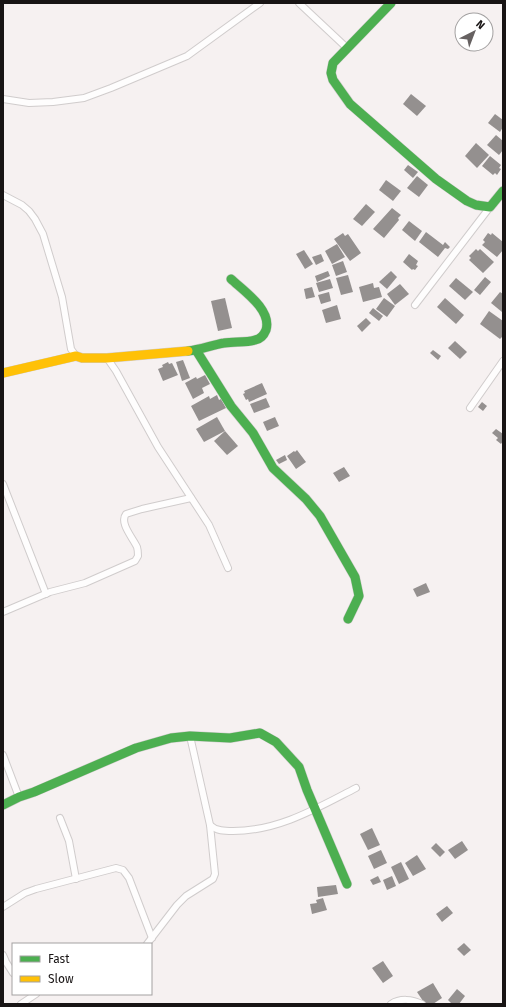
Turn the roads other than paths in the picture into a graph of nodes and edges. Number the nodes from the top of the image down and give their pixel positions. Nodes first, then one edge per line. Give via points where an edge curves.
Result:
1 (260, 3) edge
2 (299, 3) edge
3 (391, 3) edge
4 (347, 48) junction
5 (3, 99) edge
6 (503, 191) edge
7 (3, 195) edge
8 (490, 206) junction
9 (231, 279) dead end
10 (415, 305) dead end
11 (196, 350) junction
12 (76, 356) junction
13 (107, 358) junction
14 (503, 361) edge
15 (3, 372) edge
16 (470, 408) dead end
17 (3, 484) edge
18 (191, 498) junction
19 (228, 568) dead end
20 (46, 594) junction
21 (3, 612) edge
22 (348, 619) dead end
23 (190, 736) junction
24 (3, 755) edge
25 (356, 788) dead end
26 (19, 796) junction
27 (3, 805) edge
28 (316, 808) junction
29 (60, 818) dead end
30 (210, 825) junction
31 (76, 878) junction
32 (347, 884) dead end
33 (3, 907) edge
34 (152, 938) junction
35 (148, 943) edge
36 (3, 955) edge
37 (12, 971) edge
38 (28, 996) edge
39 (21, 1004) edge
40 (391, 1004) edge
41 (422, 1004) edge

1 - 5 street via 187,56 111,88 84,98 54,102 29,103
2 - 4 street
3 - 4 street
4 - 8 street via 333,63 331,73 332,80 350,104 436,179 467,201
6 - 8 street
7 - 12 street via 29,211 43,234 62,297 71,348
8 - 10 street
9 - 11 street via 263,310 267,321 263,336 256,340 224,343
11 - 13 street
11 - 22 street via 231,406 253,433 273,468 320,516 355,577 359,596
12 - 13 street
12 - 15 street
13 - 18 street via 158,447
14 - 16 street
17 - 20 street
18 - 19 street via 209,525
18 - 20 street via 126,514 124,524 138,548 137,559 85,583
20 - 21 street
23 - 26 street via 136,748
23 - 28 street via 230,738 264,734 299,768
23 - 30 street
24 - 26 street
25 - 28 street
26 - 27 street
28 - 30 street via 286,822 261,829 225,831
28 - 32 street
29 - 31 street via 70,841
30 - 34 street via 215,874 213,880 186,896
31 - 33 street via 25,893
31 - 34 street via 116,868 123,870 129,878
34 - 35 street
36 - 37 street
38 - 39 street
40 - 41 street via 398,1000 411,1000

